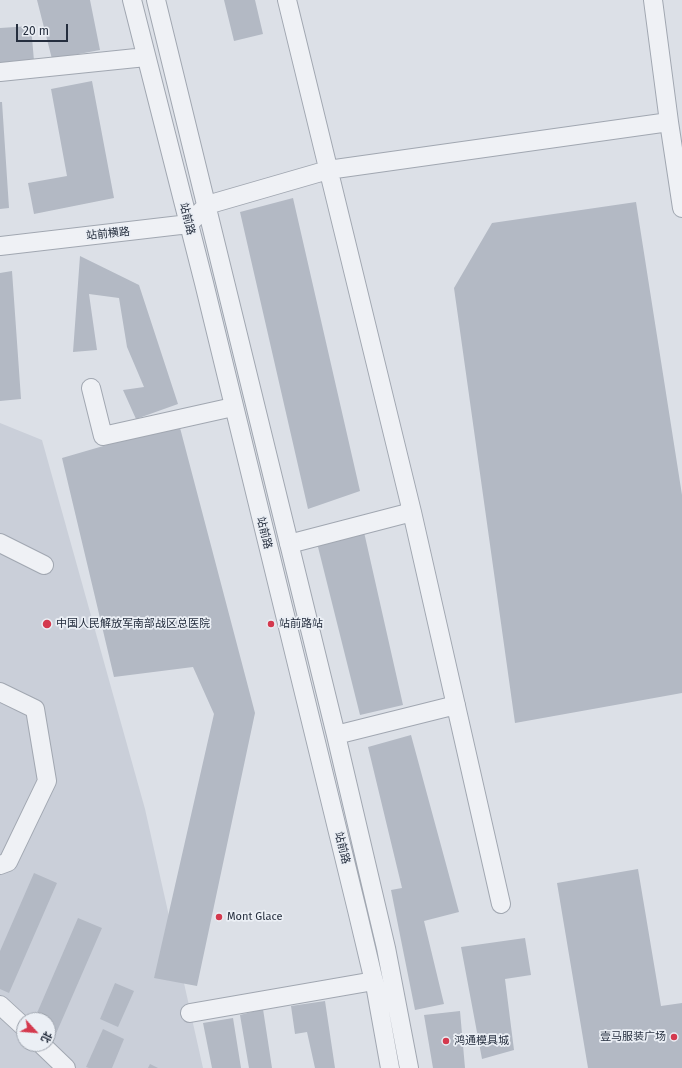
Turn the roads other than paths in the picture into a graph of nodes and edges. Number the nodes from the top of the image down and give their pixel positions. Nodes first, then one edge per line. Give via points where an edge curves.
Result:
1 (132, 0) edge
2 (156, 0) edge
3 (287, 0) edge
4 (653, 0) edge
5 (146, 57) junction
6 (0, 72) edge
7 (669, 122) junction
8 (328, 170) junction
9 (207, 205) junction
10 (682, 208) edge
11 (189, 224) junction
12 (0, 246) edge
13 (91, 388) dead end
14 (233, 407) junction
15 (412, 512) junction
16 (0, 543) edge
17 (289, 544) junction
18 (44, 565) dead end
19 (0, 692) edge
20 (456, 705) junction
21 (336, 735) junction
22 (0, 865) edge
23 (501, 904) dead end
24 (374, 981) junction
25 (0, 1005) edge
26 (190, 1013) dead end
27 (16, 1020) edge
28 (49, 1052) edge
29 (66, 1068) edge
30 (390, 1068) edge
31 (409, 1068) edge

1 - 5 street, 站前路
2 - 9 street, 站前路
3 - 8 street
4 - 7 street
5 - 6 street
5 - 11 street, 站前路
7 - 8 street
7 - 10 street
8 - 9 street
8 - 15 street
9 - 11 street
9 - 17 street, 站前路
11 - 12 street, 站前横路
11 - 14 street, 站前路
13 - 14 street via 103,436
14 - 24 street, 站前路
15 - 17 street
15 - 20 street
16 - 18 street
17 - 21 street, 站前路
19 - 22 street via 35,709 47,781 8,862
20 - 21 street
20 - 23 street
21 - 31 street, 站前路 via 386,948
24 - 26 street
24 - 30 street, 站前路
25 - 27 street
28 - 29 street

